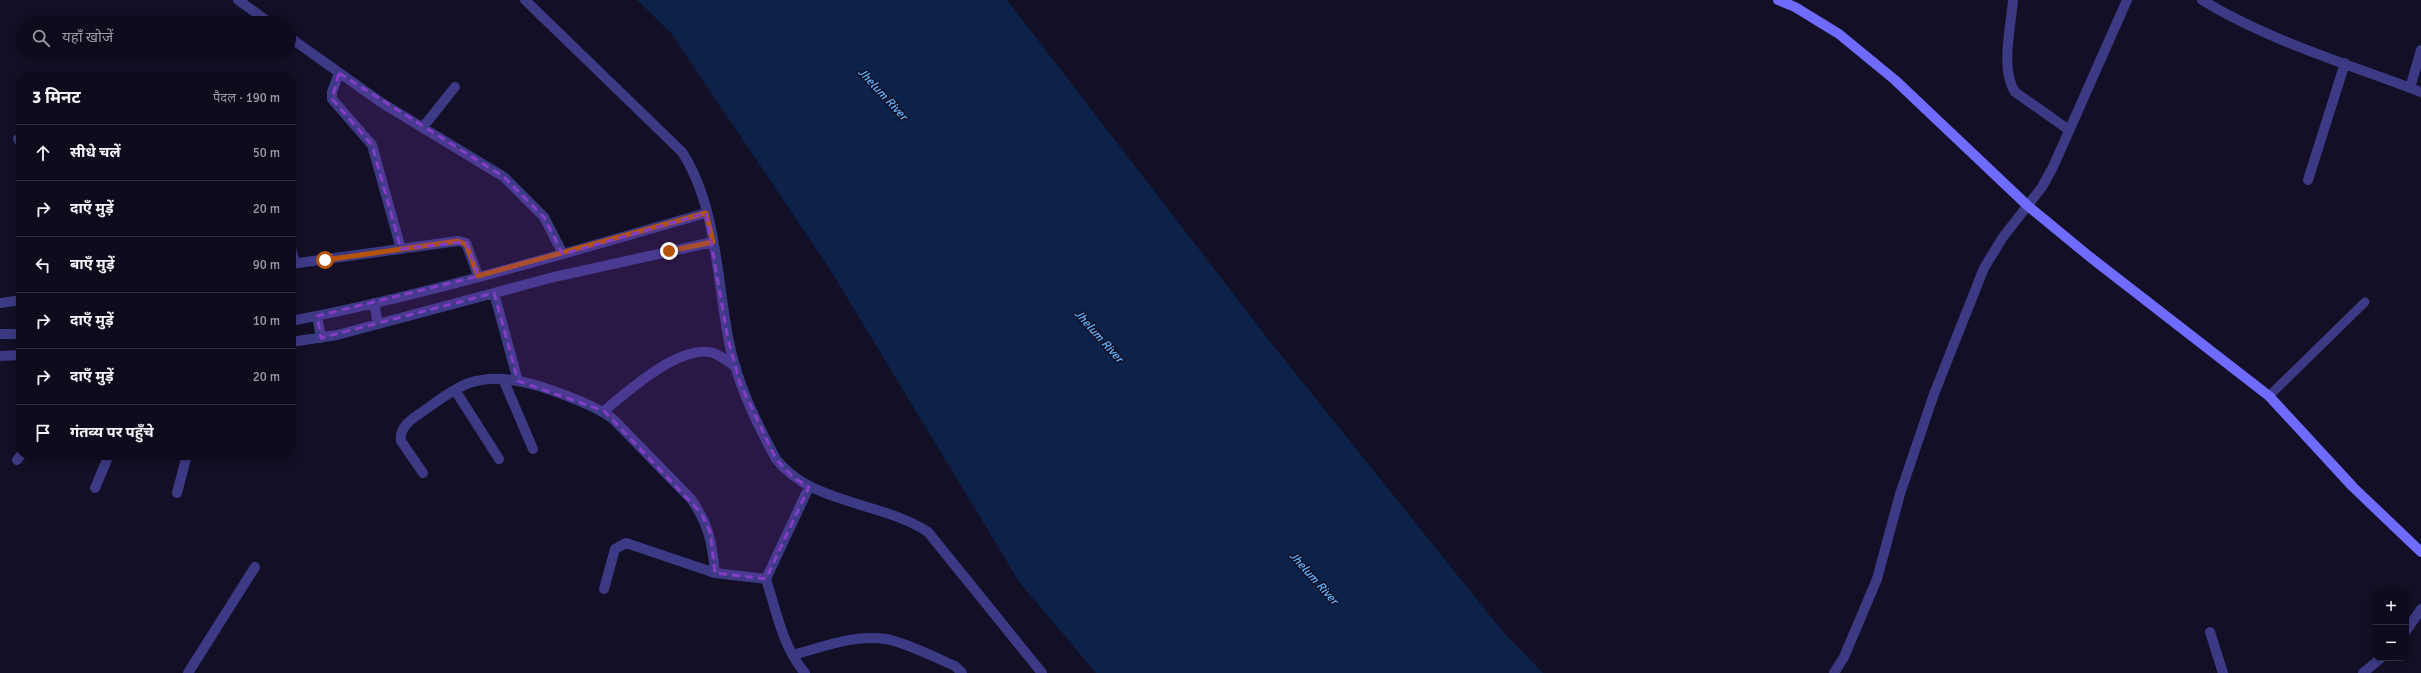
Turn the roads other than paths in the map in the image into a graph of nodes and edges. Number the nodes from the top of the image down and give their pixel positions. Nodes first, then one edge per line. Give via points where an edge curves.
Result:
1 (238, 0) edge
2 (525, 0) edge
3 (1778, 0) edge
4 (2013, 0) edge
5 (2127, 0) edge
6 (2202, 0) edge
7 (260, 16) edge
8 (296, 42) edge
9 (2421, 50) edge
10 (2345, 63) junction
11 (339, 73) junction
12 (455, 87) dead end
13 (2410, 88) junction
14 (2421, 92) edge
15 (423, 127) junction
16 (2068, 130) junction
17 (2308, 180) dead end
18 (2028, 206) junction
19 (707, 216) junction
20 (712, 238) junction
21 (401, 249) junction
22 (563, 254) junction
23 (296, 264) edge
24 (478, 276) junction
25 (494, 293) junction
26 (16, 301) edge
27 (2365, 302) dead end
28 (0, 303) edge
29 (374, 304) junction
30 (317, 317) junction
31 (296, 320) edge
32 (377, 321) junction
33 (0, 334) edge
34 (16, 334) edge
35 (321, 336) junction
36 (296, 341) edge
37 (16, 355) edge
38 (0, 356) edge
39 (736, 367) junction
40 (504, 379) junction
41 (518, 381) junction
42 (455, 390) junction
43 (2269, 396) junction
44 (604, 411) junction
45 (533, 449) dead end
46 (499, 459) dead end
47 (107, 460) edge
48 (185, 460) edge
49 (423, 473) dead end
50 (809, 487) junction
51 (95, 488) dead end
52 (177, 493) dead end
53 (2421, 552) edge
54 (255, 567) dead end
55 (715, 573) junction
56 (766, 579) junction
57 (604, 588) dead end
58 (2421, 609) edge
59 (2409, 627) edge
60 (2210, 632) dead end
61 (793, 655) junction
62 (2377, 661) edge
63 (188, 673) edge
64 (805, 673) edge
65 (962, 673) edge
66 (1042, 673) edge
67 (1834, 673) edge
68 (2223, 673) edge
69 (2363, 673) edge

1 - 7 street
2 - 19 street via 682,152 698,180
3 - 18 street via 1839,34 1895,80
4 - 16 street via 2007,67 2010,86
5 - 16 street
6 - 10 street via 2241,21
8 - 11 street
9 - 13 street
10 - 13 street
10 - 17 street
11 - 15 street
11 - 21 street via 332,92 332,100 372,145
12 - 15 street
13 - 14 street
15 - 22 street via 504,177 521,192 544,217
16 - 18 street via 2053,168
18 - 43 street
18 - 67 street via 2003,237 1984,268 1932,401 1900,494 1877,579 1844,657
19 - 20 street
19 - 22 street
20 - 25 street
20 - 39 street via 728,339
21 - 23 street
21 - 24 street via 464,241
22 - 24 street
24 - 29 street
25 - 32 street
25 - 41 street
26 - 28 street
27 - 43 lane
29 - 30 street
29 - 32 street
30 - 31 street
30 - 35 street
32 - 35 street
33 - 34 street
35 - 36 street
37 - 38 street
39 - 44 street via 710,352 688,355 641,381
39 - 50 street via 753,414 776,459 793,477
40 - 41 street
40 - 42 street via 479,381
40 - 45 street
41 - 44 street
42 - 46 street
42 - 49 street via 414,417 403,429 401,441
43 - 53 street via 2353,487
44 - 55 street via 691,499 701,513 710,532
47 - 51 street
48 - 52 street
50 - 56 street
50 - 66 street via 907,520 928,532
54 - 63 street
55 - 56 street
55 - 57 street via 626,543 616,549
56 - 61 street
58 - 59 street
60 - 68 street
61 - 64 street
61 - 65 street via 860,638 888,639 955,666
62 - 69 street

